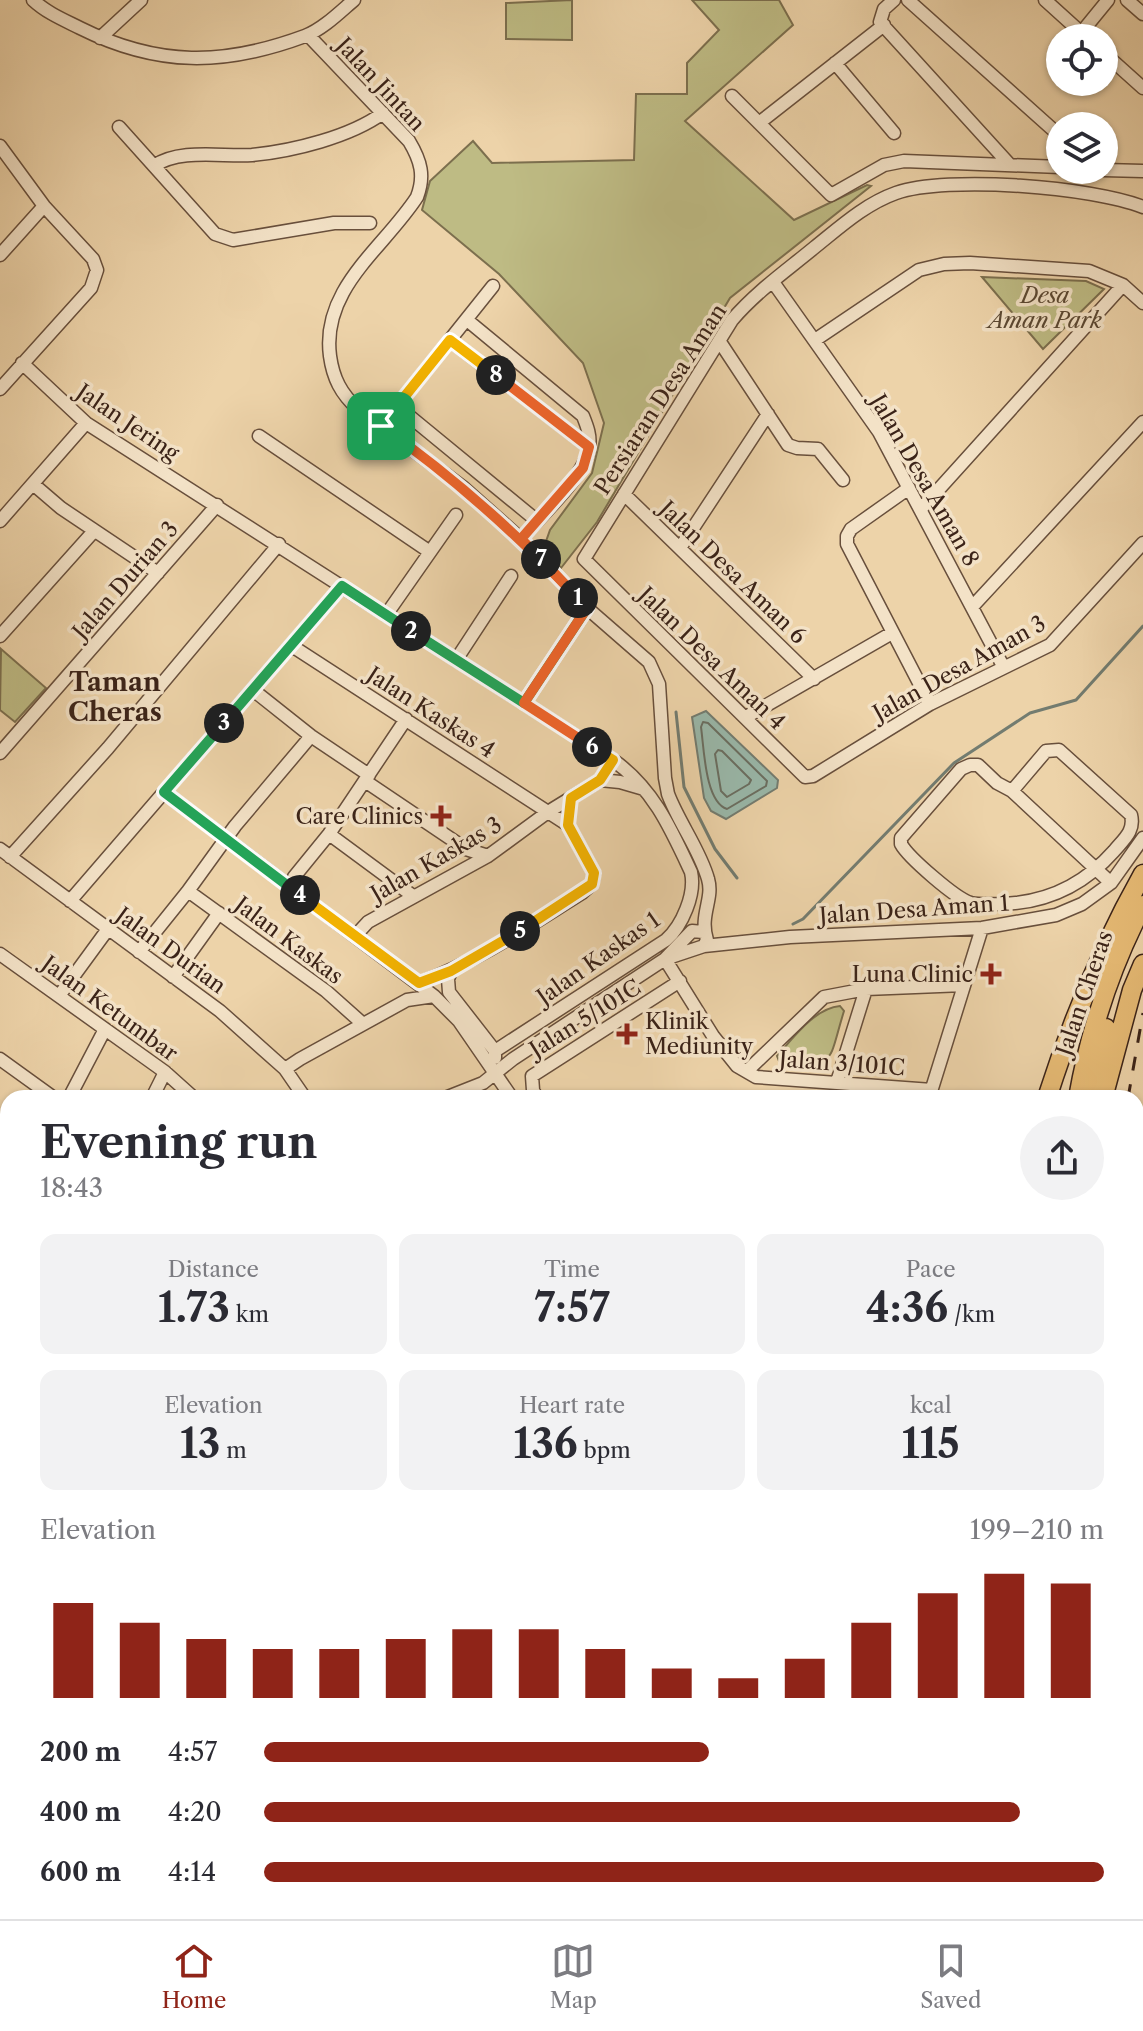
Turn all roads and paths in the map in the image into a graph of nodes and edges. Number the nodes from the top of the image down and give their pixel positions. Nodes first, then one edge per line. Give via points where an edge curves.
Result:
1 (33, 0) edge
2 (141, 0) edge
3 (354, 0) edge
4 (894, 0) edge
5 (908, 0) edge
6 (1045, 0) edge
7 (1108, 0) edge
8 (1127, 0) edge
9 (1143, 14) edge
10 (882, 24) junction
11 (1072, 24) edge
12 (1092, 24) edge
13 (308, 35) junction
14 (100, 38) junction
15 (835, 63) junction
16 (1118, 66) edge
17 (1143, 88) edge
18 (732, 96) dead end
19 (383, 113) junction
20 (759, 123) junction
21 (1046, 123) edge
22 (119, 127) dead end
23 (894, 133) dead end
24 (0, 146) edge
25 (1010, 165) junction
26 (154, 166) junction
27 (1046, 166) edge
28 (1118, 170) edge
29 (1143, 171) edge
30 (44, 206) junction
31 (1143, 207) edge
32 (370, 223) dead end
33 (0, 255) edge
34 (773, 282) junction
35 (1123, 285) junction
36 (493, 286) dead end
37 (1143, 303) edge
38 (467, 320) junction
39 (450, 340) junction
40 (815, 340) junction
41 (720, 342) junction
42 (22, 363) junction
43 (0, 389) edge
44 (397, 406) junction
45 (768, 414) junction
46 (1143, 422) edge
47 (86, 423) junction
48 (381, 426) junction
49 (259, 436) dead end
50 (589, 447) junction
51 (843, 480) dead end
52 (33, 484) junction
53 (909, 488) junction
54 (624, 494) junction
55 (217, 505) junction
56 (921, 509) junction
57 (456, 515) dead end
58 (536, 520) junction
59 (0, 521) edge
60 (94, 531) junction
61 (521, 539) junction
62 (1143, 543) edge
63 (279, 544) junction
64 (680, 548) junction
65 (430, 552) junction
66 (585, 563) joint
67 (158, 573) junction
68 (511, 576) dead end
69 (342, 586) junction
70 (973, 606) junction
71 (587, 608) junction
72 (386, 615) junction
73 (892, 633) junction
74 (0, 636) edge
75 (292, 646) junction
76 (456, 660) junction
77 (1003, 666) junction
78 (814, 679) junction
79 (253, 690) junction
80 (524, 703) junction
81 (930, 704) junction
82 (746, 717) junction
83 (406, 719) junction
84 (311, 736) junction
85 (0, 753) edge
86 (613, 760) junction
87 (813, 776) joint
88 (367, 778) junction
89 (600, 780) junction
90 (647, 790) junction
91 (1012, 791) junction
92 (164, 792) junction
93 (571, 798) junction
94 (548, 812) junction
95 (568, 825) junction
96 (329, 834) junction
97 (1143, 838) edge
98 (226, 840) junction
99 (5, 853) edge
100 (488, 856) junction
101 (1097, 870) junction
102 (1143, 874) edge
103 (294, 877) junction
104 (278, 879) junction
105 (1111, 883) junction
106 (188, 891) junction
107 (297, 893) junction
108 (413, 896) junction
109 (70, 901) junction
110 (1143, 905) edge
111 (219, 913) junction
112 (982, 928) junction
113 (108, 929) junction
114 (694, 932) junction
115 (1143, 933) edge
116 (356, 935) junction
117 (700, 948) junction
118 (139, 952) junction
119 (0, 954) edge
120 (665, 959) junction
121 (1143, 964) edge
122 (451, 971) junction
123 (173, 977) junction
124 (680, 981) junction
125 (419, 983) junction
126 (964, 985) junction
127 (866, 989) junction
128 (59, 996) junction
129 (434, 996) junction
130 (407, 1000) junction
131 (363, 1024) junction
132 (1071, 1028) junction
133 (105, 1029) junction
134 (495, 1051) junction
135 (1114, 1055) junction
136 (2, 1063) edge
137 (285, 1069) junction
138 (747, 1071) junction
139 (165, 1072) junction
140 (496, 1073) junction
141 (837, 1082) junction
142 (42, 1090) edge
143 (73, 1090) edge
144 (156, 1090) edge
145 (185, 1090) edge
146 (299, 1090) edge
147 (465, 1090) edge
148 (507, 1090) edge
149 (533, 1090) edge
150 (899, 1090) edge
151 (931, 1090) edge
152 (1041, 1090) edge
153 (1050, 1090) edge
154 (1080, 1090) edge
155 (1092, 1090) edge
156 (1105, 1090) edge
157 (1115, 1090) edge

1 - 14 street
2 - 14 street
3 - 13 street
4 - 10 street via 884,9
5 - 21 street
6 - 11 street
7 - 12 street
8 - 9 street
10 - 15 street
10 - 25 street
13 - 14 street via 194,59 153,56
13 - 19 street, Jalan Jintan
15 - 20 street
15 - 23 street
16 - 17 street
18 - 20 street
19 - 26 street via 355,130 305,144 255,154 170,158
19 - 48 street, Jalan Jintan via 418,156 422,184 409,209 346,285 332,315 329,347 341,391
20 - 25 street via 831,195 884,165 904,161
22 - 26 street
24 - 30 street
25 - 27 street
26 - 32 street via 223,238
28 - 29 street
30 - 33 street
30 - 42 street via 97,270 91,288
31 - 34 street, Persiaran Desa Aman via 1121,198 1032,187 923,187 898,192 843,224
34 - 40 street, Jalan Desa Aman 8
34 - 41 street, Persiaran Desa Aman via 754,294
35 - 37 street
35 - 40 street via 1089,271 944,264 919,270
35 - 56 street
36 - 38 street
38 - 39 street
38 - 50 street via 583,416
39 - 44 street
39 - 50 street
40 - 53 street, Jalan Desa Aman 8 via 879,432
41 - 45 street
41 - 54 street, Persiaran Desa Aman
42 - 43 street
42 - 47 street, Jalan Jering
44 - 48 street
44 - 58 street
45 - 51 street via 788,445 818,449
45 - 64 street
46 - 70 street
47 - 52 street
47 - 55 street, Jalan Jering
48 - 61 street, Jalan Jintan
49 - 65 street
50 - 58 street via 583,468
52 - 59 street
52 - 60 street
53 - 56 street, Jalan Desa Aman 8
53 - 73 street via 847,536
54 - 64 street, Jalan Desa Aman 6
54 - 66 street, Persiaran Desa Aman via 584,555
55 - 63 street, Jalan Jering
55 - 67 street, Jalan Durian 3
56 - 70 street, Jalan Desa Aman 8
57 - 65 street
58 - 61 street
60 - 67 street
60 - 74 street
61 - 71 street, Jalan Jintan
62 - 77 street, Jalan Desa Aman 3 via 1050,645
63 - 69 street, Jalan Jering
63 - 99 street via 108,748
64 - 78 street, Jalan Desa Aman 6
65 - 72 street
66 - 82 street, Jalan Desa Aman 4
67 - 85 street, Jalan Durian 3
68 - 76 street
69 - 72 street, Jalan Jering
69 - 75 street
70 - 77 street, Jalan Desa Aman 8
71 - 80 street
71 - 114 street, Jalan Jintan via 649,662 659,684 668,794 708,877 709,892
72 - 76 street, Jalan Kaskas 1
73 - 78 street
73 - 81 street
75 - 79 street
75 - 83 street, Jalan Kaskas 4
76 - 80 street, Jalan Kaskas 1
77 - 81 street, Jalan Desa Aman 3
78 - 82 street
79 - 84 street
79 - 92 street
80 - 86 street, Jalan Kaskas 1
81 - 87 street, Jalan Desa Aman 3
82 - 87 street, Jalan Desa Aman 4 via 797,771
83 - 88 street
83 - 94 street, Jalan Kaskas 4
84 - 88 street
84 - 98 street
86 - 89 street, Jalan Kaskas 3
86 - 90 street, Jalan Kaskas 1
88 - 96 street
88 - 100 street via 466,849
89 - 90 street
89 - 93 street, Jalan Kaskas 3
90 - 134 street, Jalan Kaskas 1 via 693,881 679,925 666,940
91 - 101 street
91 - 101 street via 1046,751 1059,750 1131,815 1130,833
91 - 101 street via 978,765 961,769 901,844 971,903 1045,899
92 - 98 street, Jalan Kaskas
92 - 109 street
93 - 94 street, Jalan Kaskas 3
93 - 95 street
94 - 95 street
94 - 100 street, Jalan Kaskas 3
95 - 122 street via 594,873 592,884
96 - 103 street
96 - 108 street
97 - 105 street, Jalan Desa Aman 1
98 - 104 street, Jalan Kaskas
98 - 106 street
99 - 109 street, Jalan Durian
100 - 108 street, Jalan Kaskas 3
101 - 105 street
102 - 132 highway
103 - 104 street
103 - 107 street
104 - 107 street, Jalan Kaskas
105 - 112 street, Jalan Desa Aman 1 via 1056,915
106 - 111 street, Jalan Kaskas
106 - 118 street
107 - 116 street, Jalan Kaskas
108 - 116 street, Jalan Kaskas 3
109 - 113 street, Jalan Durian
110 - 154 highway, Jalan Cheras via 1095,1021
111 - 123 street
111 - 131 street, Jalan Kaskas
112 - 117 street, Jalan Desa Aman 1 via 790,937
112 - 126 street
113 - 118 street, Jalan Durian
113 - 128 street
114 - 117 street via 707,940
114 - 120 street
115 - 155 highway, Jalan Cheras via 1106,1026
116 - 125 street, Jalan Kaskas
117 - 120 street
118 - 123 street, Jalan Durian
119 - 128 street, Jalan Ketumbar
120 - 124 street, Jalan 3/101C
120 - 140 street
121 - 135 highway
122 - 125 street
122 - 134 street via 449,992
123 - 137 street, Jalan Durian
124 - 138 street, Jalan 3/101C via 713,1036
124 - 149 street, Jalan 5/101C via 532,1076
125 - 129 street, Jalan Kaskas
125 - 130 street
126 - 127 street
126 - 151 street
127 - 138 street via 824,997
127 - 141 street
128 - 133 street, Jalan Ketumbar
129 - 130 street
129 - 140 street, Jalan Kaskas
130 - 131 street
131 - 137 street
132 - 152 highway
132 - 153 highway
133 - 139 street, Jalan Ketumbar
133 - 143 street
134 - 140 street
135 - 156 highway
135 - 157 highway
136 - 142 street
137 - 146 street, Jalan Durian
138 - 141 street, Jalan 3/101C via 756,1077
139 - 144 street
139 - 145 street, Jalan Ketumbar
140 - 147 street
140 - 148 street, Jalan Kaskas
141 - 150 street, Jalan 3/101C

